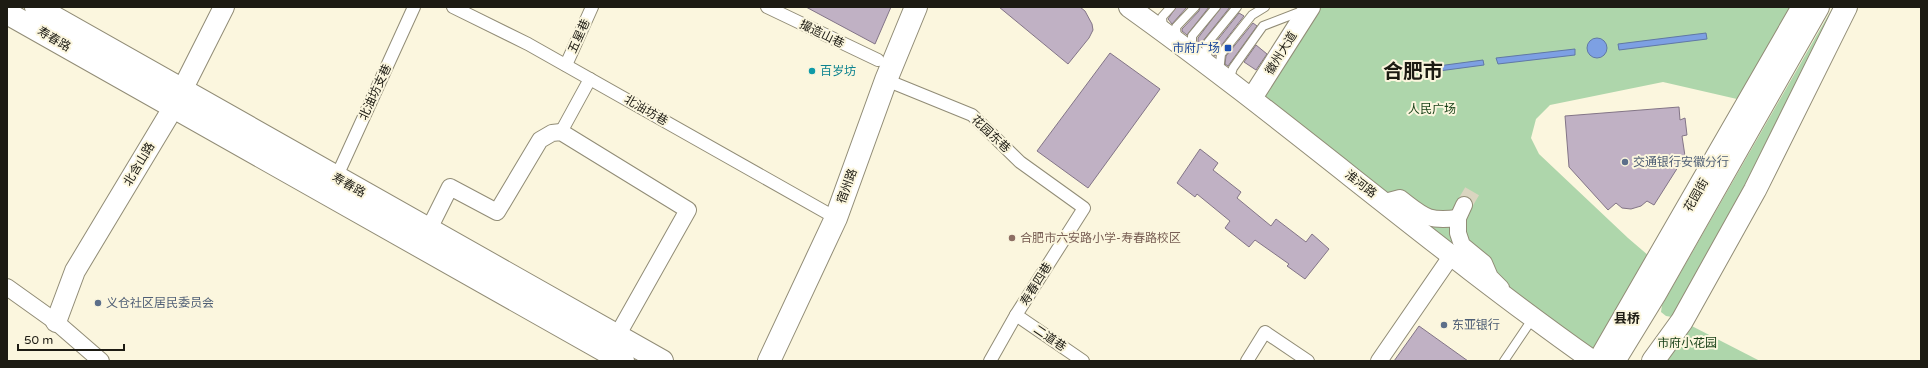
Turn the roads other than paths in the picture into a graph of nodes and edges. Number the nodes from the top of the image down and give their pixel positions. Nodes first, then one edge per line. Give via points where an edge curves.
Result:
1 (36, 7) edge
2 (224, 7) edge
3 (414, 7) edge
4 (453, 7) edge
5 (592, 7) edge
6 (767, 7) edge
7 (901, 7) edge
8 (916, 7) edge
9 (1171, 7) edge
10 (1195, 7) edge
11 (1216, 7) edge
12 (1237, 7) edge
13 (1264, 7) edge
14 (1803, 7) edge
15 (1818, 7) edge
16 (1846, 7) edge
17 (1309, 8) edge
18 (7, 13) edge
19 (1154, 23) edge
20 (878, 60) junction
21 (566, 64) junction
22 (1219, 73) junction
23 (590, 78) junction
24 (886, 80) junction
25 (178, 98) junction
26 (1252, 98) junction
27 (561, 132) junction
28 (336, 178) junction
29 (1385, 202) junction
30 (1084, 208) joint
31 (830, 215) junction
32 (429, 229) junction
33 (1452, 255) junction
34 (7, 287) edge
35 (1528, 314) junction
36 (1016, 315) junction
37 (56, 322) junction
38 (617, 336) junction
39 (101, 361) edge
40 (623, 361) edge
41 (662, 361) edge
42 (756, 361) edge
43 (769, 361) edge
44 (990, 361) edge
45 (1083, 361) edge
46 (1247, 361) edge
47 (1308, 361) edge
48 (1378, 361) edge
49 (1504, 361) edge
50 (1593, 361) edge
51 (1599, 361) edge
52 (1614, 361) edge
53 (1653, 361) edge

1 - 25 main road, 寿春路
2 - 25 street, 北含山路
3 - 28 street, 北油坊支巷
4 - 21 street, 北油坊巷
5 - 21 street, 五星巷
6 - 20 street, 撮造山巷
7 - 20 main road, 宿州路
8 - 24 main road, 宿州路
9 - 19 lane
10 - 19 lane via 1176,27
11 - 19 lane via 1192,36
12 - 22 lane via 1206,45
13 - 22 lane via 1252,15 1221,54
14 - 51 main road, 花园街
15 - 52 main road, 花园街 via 1655,294
16 - 53 main road via 1755,190 1682,321
17 - 22 lane via 1263,26 1233,68
17 - 26 street, 徽州大道
18 - 25 main road, 寿春路
19 - 22 street, 淮河路
20 - 31 main road, 宿州路
21 - 23 street, 北油坊巷
22 - 26 street, 淮河路
23 - 27 street
23 - 31 street, 北油坊巷
24 - 30 street, 花园东巷 via 972,115 1020,162
24 - 31 main road, 宿州路
25 - 28 main road, 寿春路
25 - 37 street, 北含山路 via 75,271
25 - 40 main road, 寿春路
26 - 29 street, 淮河路
27 - 32 street via 552,133 540,140 497,212 450,187
27 - 38 street via 688,210
28 - 32 main road, 寿春路
29 - 33 street, 淮河路
29 - 35 street via 1400,198 1427,219 1441,220 1461,211 1458,233 1462,245 1484,263 1490,277
30 - 36 street, 寿春四巷
31 - 42 main road, 宿州路
31 - 43 main road, 宿州路
32 - 38 main road, 寿春路
33 - 35 street, 淮河路
33 - 48 street
34 - 37 street
35 - 49 lane
35 - 50 street, 淮河路
36 - 44 street, 寿春四巷
36 - 45 street, 二道巷
37 - 39 street
38 - 41 main road, 寿春路
46 - 47 street via 1265,332

